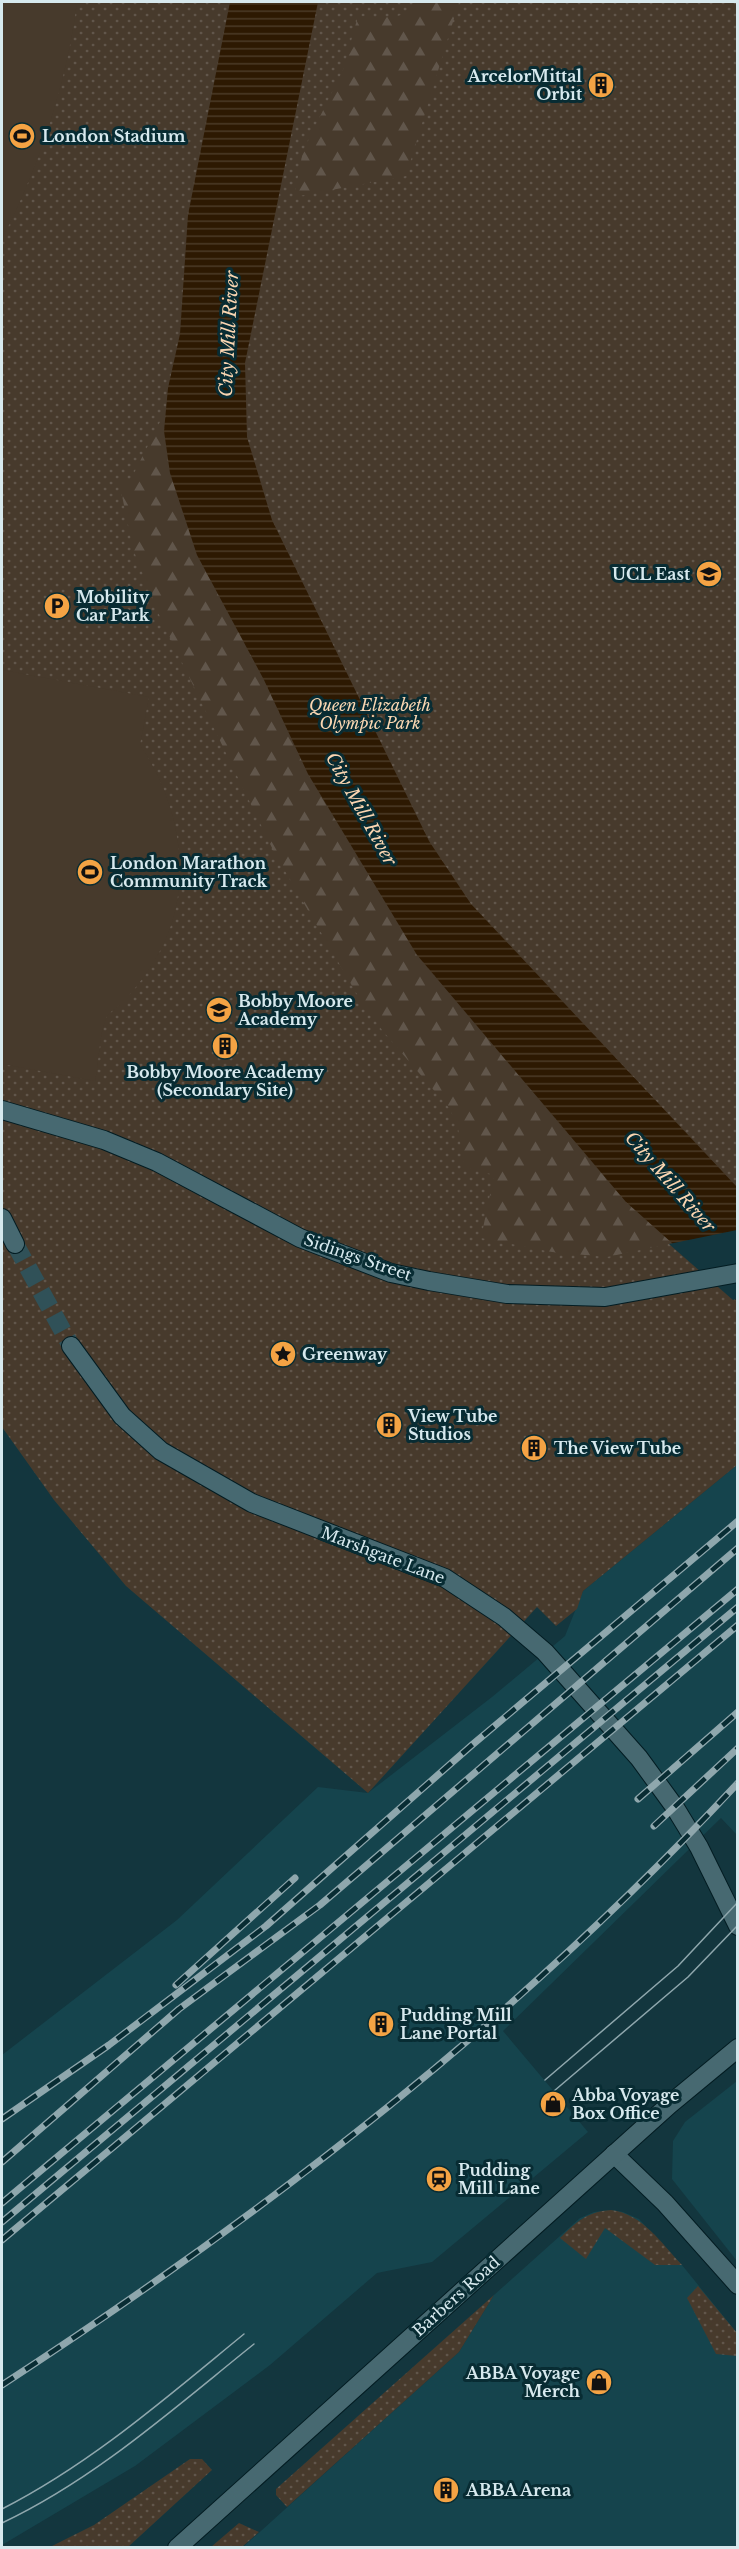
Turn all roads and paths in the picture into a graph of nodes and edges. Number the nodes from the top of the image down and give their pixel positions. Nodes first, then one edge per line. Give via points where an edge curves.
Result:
1 (2, 1110) edge
2 (2, 1218) edge
3 (15, 1244) tunnel mouth
4 (738, 1273) edge
5 (71, 1347) tunnel mouth
6 (738, 1926) edge
7 (738, 2048) edge
8 (614, 2154) junction
9 (738, 2285) edge
10 (177, 2547) edge

1 - 4 street, Sidings Street via 104,1140 157,1162 300,1238 391,1273 507,1294 605,1297
2 - 3 street
5 - 6 street, Marshgate Lane via 122,1416 161,1451 252,1503 445,1578 504,1617 545,1652 639,1758 674,1806
7 - 8 street, Barbers Road
8 - 9 street via 665,2203
8 - 10 street, Barbers Road

